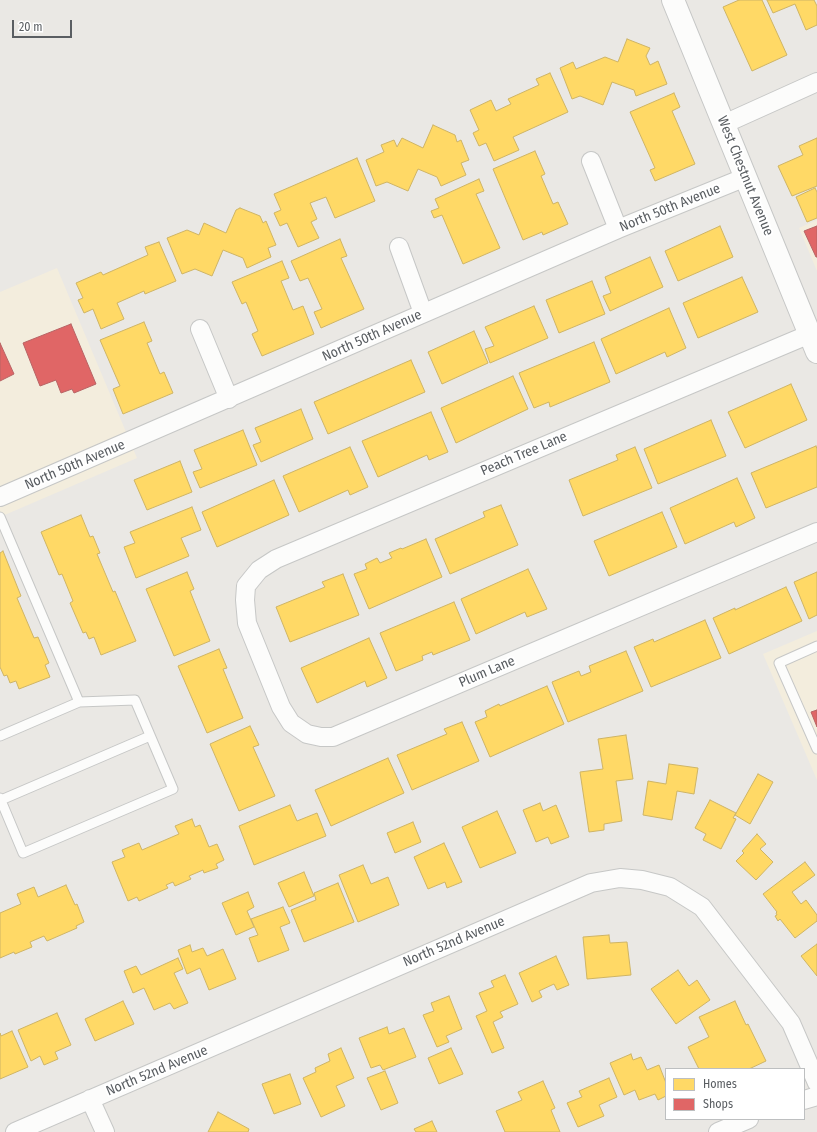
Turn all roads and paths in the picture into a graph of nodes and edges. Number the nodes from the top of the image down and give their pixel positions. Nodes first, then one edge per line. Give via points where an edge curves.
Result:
1 (673, 0) edge
2 (817, 82) edge
3 (724, 124) junction
4 (592, 161) dead end
5 (746, 177) junction
6 (618, 229) junction
7 (399, 247) dead end
8 (424, 313) junction
9 (200, 329) dead end
10 (813, 343) edge
11 (229, 399) junction
12 (0, 497) edge
13 (0, 517) edge
14 (817, 532) edge
15 (246, 586) joint
16 (817, 646) edge
17 (79, 702) junction
18 (0, 736) edge
19 (150, 736) junction
20 (817, 749) edge
21 (0, 799) edge
22 (817, 1083) edge
23 (817, 1096) edge
24 (90, 1100) junction
25 (805, 1100) edge
26 (747, 1120) edge
27 (15, 1132) edge
28 (105, 1132) edge
29 (718, 1132) edge

1 - 3 street, West Chestnut Avenue
2 - 3 street
3 - 5 street, West Chestnut Avenue
4 - 6 street
5 - 6 street, North 50th Avenue
5 - 10 street, West Chestnut Avenue
6 - 8 street, North 50th Avenue
7 - 8 street
8 - 11 street, North 50th Avenue
9 - 11 street
10 - 15 street, Peach Tree Lane via 276,559 259,570
11 - 12 street, North 50th Avenue
13 - 17 lane
14 - 15 street, Plum Lane via 333,737 321,738 307,734 291,723 281,707 247,623
16 - 20 lane via 780,663
17 - 18 lane
17 - 19 lane via 135,700
19 - 21 lane
19 - 21 lane via 173,789 23,853
22 - 24 street, North 52nd Avenue via 791,1023 702,908 670,887 620,878 591,883
23 - 25 street
24 - 27 street, North 52nd Avenue
24 - 28 street
26 - 29 street

